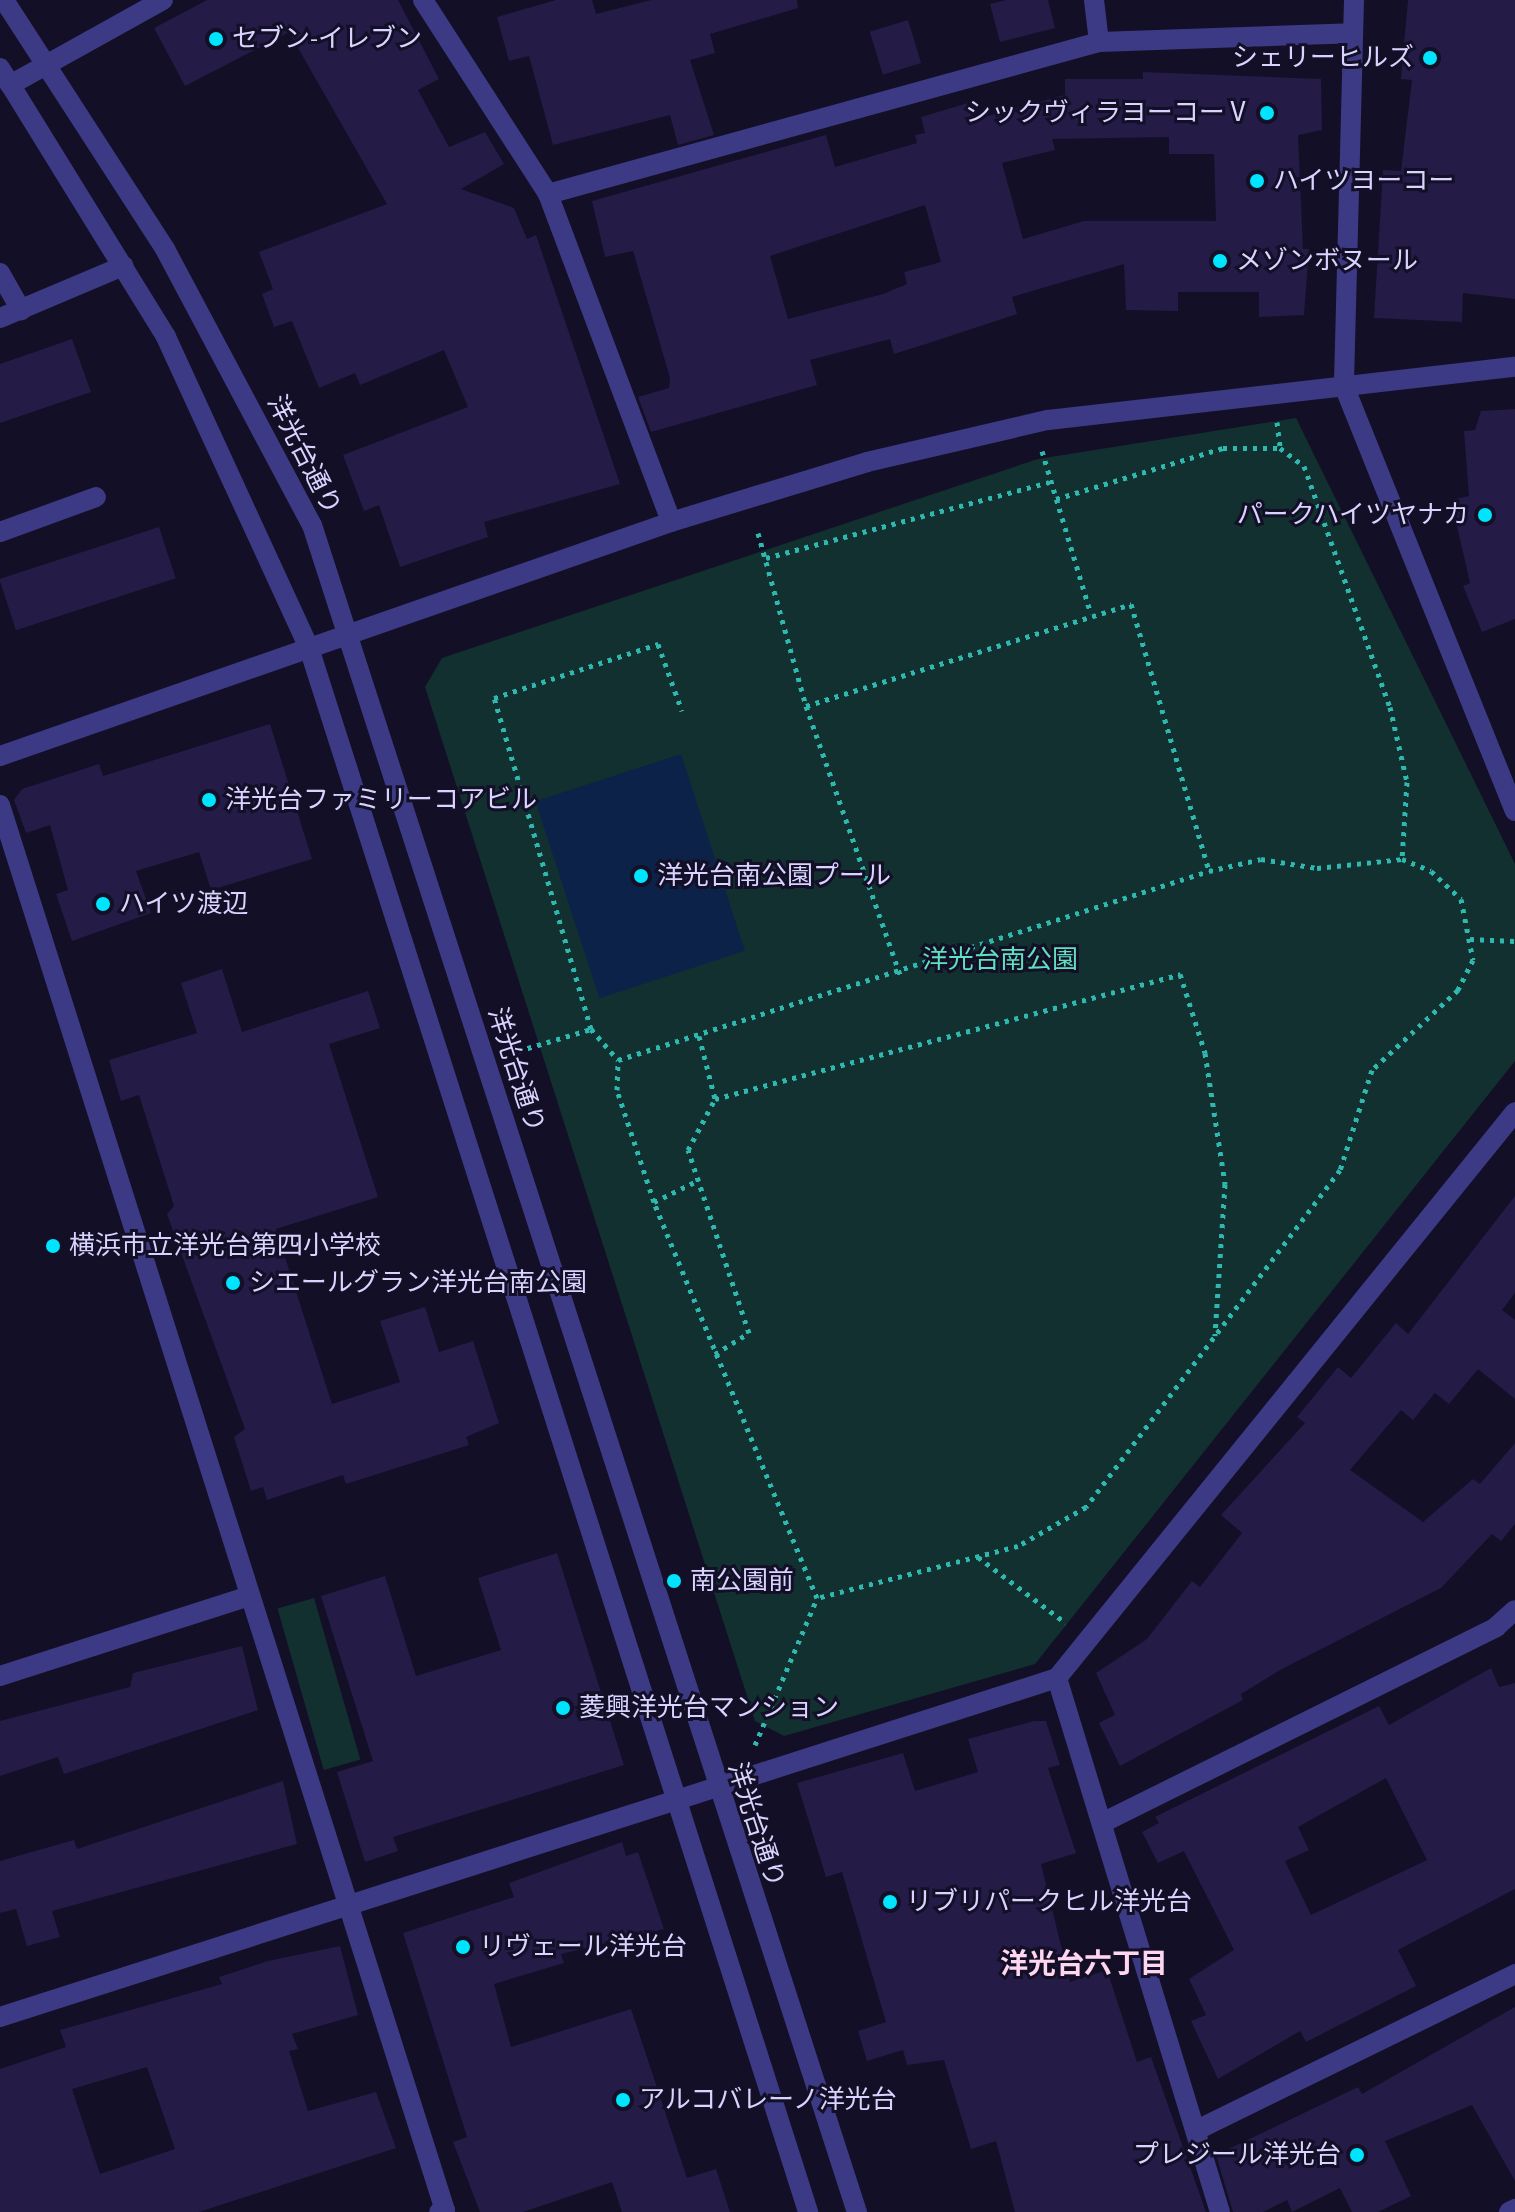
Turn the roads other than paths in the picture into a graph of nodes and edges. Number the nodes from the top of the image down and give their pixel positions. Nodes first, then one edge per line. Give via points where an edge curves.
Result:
1 (4, 0) edge
2 (163, 0) edge
3 (423, 0) edge
4 (1094, 0) edge
5 (1354, 0) edge
6 (1351, 33) junction
7 (1099, 42) junction
8 (47, 65) junction
9 (5, 77) edge
10 (548, 194) junction
11 (123, 266) junction
12 (0, 273) edge
13 (21, 310) junction
14 (0, 318) edge
15 (1515, 367) edge
16 (1344, 386) junction
17 (96, 497) dead end
18 (671, 522) junction
19 (0, 532) edge
20 (351, 634) junction
21 (309, 648) junction
22 (0, 756) edge
23 (0, 805) edge
24 (1515, 811) edge
25 (1515, 1112) edge
26 (249, 1596) junction
27 (1515, 1610) edge
28 (0, 1676) edge
29 (1057, 1678) junction
30 (716, 1787) junction
31 (676, 1800) junction
32 (1106, 1821) junction
33 (345, 1907) junction
34 (1515, 1974) edge
35 (0, 2017) edge
36 (1199, 2129) junction
37 (1515, 2209) edge
38 (443, 2211) edge
39 (808, 2212) edge
40 (857, 2212) edge
41 (1220, 2212) edge
42 (1509, 2212) edge

1 - 8 street, 洋光台通り
2 - 8 street
3 - 10 street
4 - 7 street
5 - 6 street
6 - 7 street
6 - 16 street
7 - 10 street
8 - 9 street
8 - 20 street, 洋光台通り via 165,249 262,426 312,525
9 - 11 street
10 - 18 street
11 - 13 street
11 - 21 street via 214,430
12 - 13 street
13 - 14 street
15 - 16 street
16 - 18 street via 1048,420 867,462
16 - 24 street
17 - 19 street
18 - 20 street
20 - 21 street
20 - 30 street, 洋光台通り
21 - 22 street
21 - 31 street
23 - 26 street
25 - 29 street
26 - 28 street
26 - 33 street
27 - 32 street via 1496,1627
29 - 30 street
29 - 32 street
30 - 31 street
30 - 40 street, 洋光台通り
31 - 33 street
31 - 39 street
32 - 36 street
33 - 35 street
33 - 38 street
34 - 36 street
36 - 41 street
37 - 42 street

